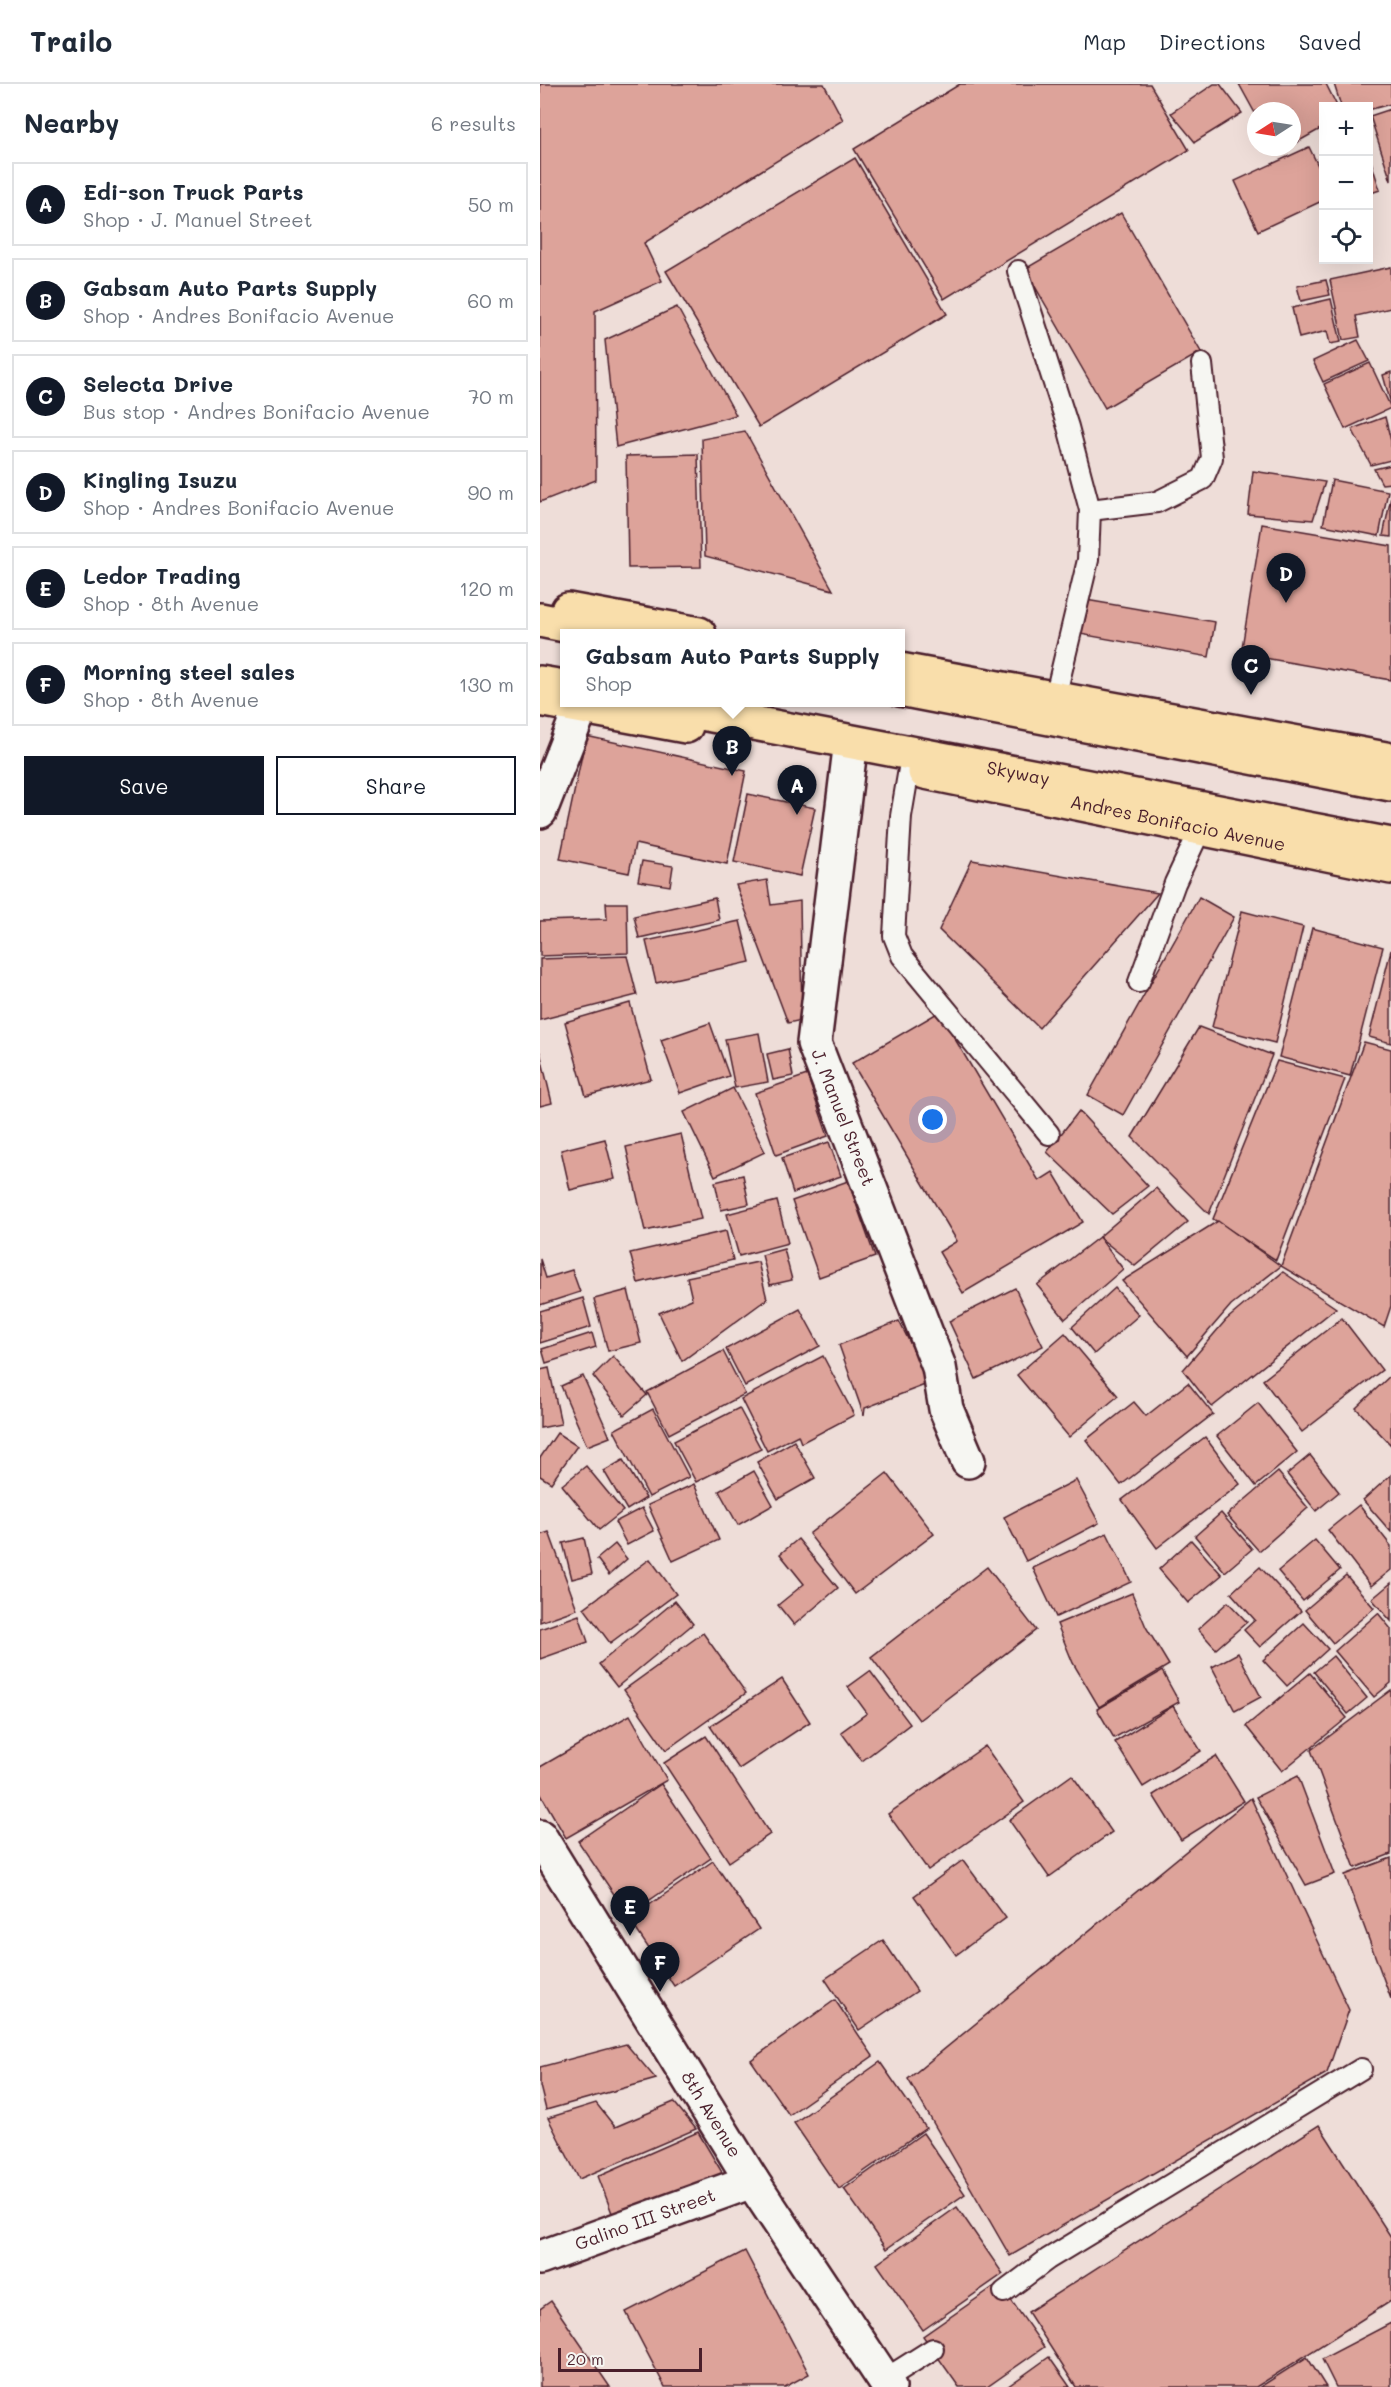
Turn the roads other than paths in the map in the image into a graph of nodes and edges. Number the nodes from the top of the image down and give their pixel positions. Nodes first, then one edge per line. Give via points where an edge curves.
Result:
1 (1018, 271) dead end
2 (1202, 364) dead end
3 (1090, 510) junction
4 (540, 604) edge
5 (540, 620) edge
6 (588, 629) edge
7 (677, 629) edge
8 (905, 671) edge
9 (540, 683) edge
10 (905, 690) edge
11 (560, 692) edge
12 (560, 698) edge
13 (1055, 698) junction
14 (540, 699) edge
15 (569, 707) edge
16 (618, 707) edge
17 (670, 707) edge
18 (849, 757) junction
19 (1391, 760) edge
20 (909, 769) junction
21 (1391, 784) edge
22 (540, 811) edge
23 (1201, 828) junction
24 (1391, 845) edge
25 (1391, 867) edge
26 (1139, 982) dead end
27 (1049, 1134) dead end
28 (968, 1461) dead end
29 (540, 1837) edge
30 (1361, 2069) dead end
31 (752, 2181) junction
32 (540, 2258) edge
33 (1004, 2292) dead end
34 (933, 2349) dead end
35 (886, 2383) edge

1 - 3 lane
2 - 3 lane via 1212,458 1203,479 1157,501
3 - 13 lane via 1088,560
4 - 7 main road
5 - 6 main road
8 - 13 main road
9 - 11 main road
10 - 21 main road
12 - 14 main road, Andres Bonifacio Avenue
13 - 19 main road
15 - 22 street
16 - 18 main road, Andres Bonifacio Avenue
17 - 24 main road, Skyway
18 - 20 main road, Andres Bonifacio Avenue
18 - 28 street, J. Manuel Street via 814,1043 939,1367 946,1409
20 - 23 main road, Andres Bonifacio Avenue
20 - 27 lane via 901,816 894,936 902,956
23 - 25 main road, Andres Bonifacio Avenue
23 - 26 lane via 1175,884
29 - 31 street, 8th Avenue
30 - 33 lane via 1048,2259
31 - 32 street, Galino III Street
31 - 35 street, 8th Avenue
34 - 35 lane

